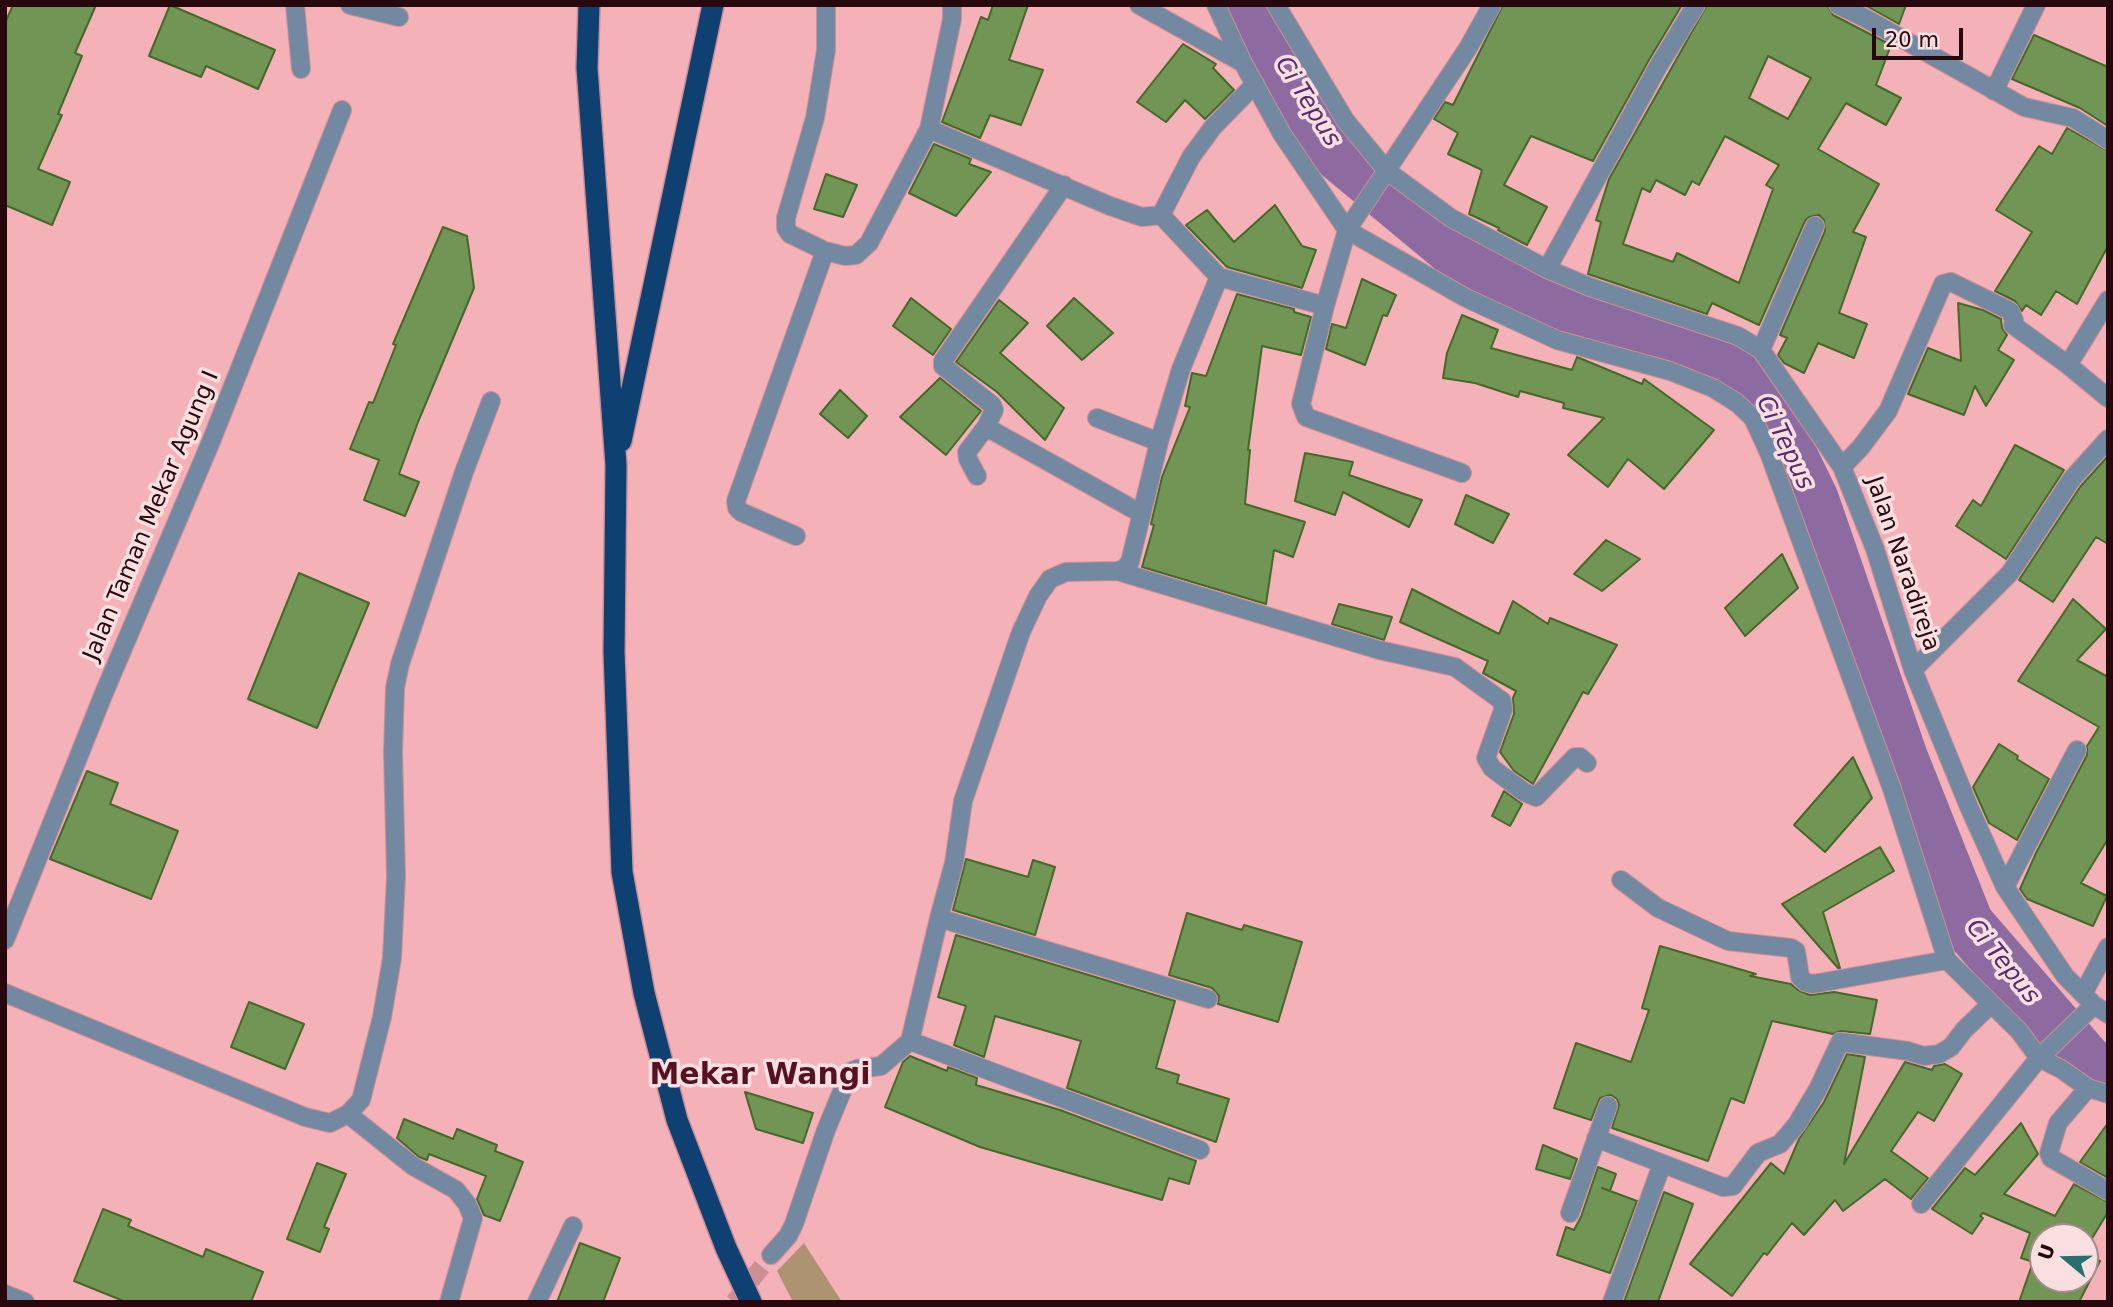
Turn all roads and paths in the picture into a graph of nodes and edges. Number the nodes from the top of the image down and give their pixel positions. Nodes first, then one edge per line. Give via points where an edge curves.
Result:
1 (295, 5) edge
2 (350, 5) edge
3 (589, 5) edge
4 (713, 5) edge
5 (826, 5) edge
6 (952, 5) edge
7 (1139, 5) edge
8 (1216, 5) edge
9 (1276, 5) edge
10 (1492, 5) edge
11 (1696, 5) edge
12 (1838, 5) edge
13 (2036, 5) edge
14 (400, 17) dead end
15 (1243, 63) junction
16 (301, 69) dead end
17 (1255, 84) junction
18 (1994, 91) junction
19 (342, 110) dead end
20 (929, 129) junction
21 (2108, 140) edge
22 (1382, 177) junction
23 (1064, 185) junction
24 (1161, 215) junction
25 (1350, 226) junction
26 (1815, 226) dead end
27 (825, 251) junction
28 (1547, 269) junction
29 (1219, 277) junction
30 (2108, 300) edge
31 (1325, 306) junction
32 (1761, 350) junction
33 (2068, 365) junction
34 (2108, 398) edge
35 (491, 401) dead end
36 (1097, 418) dead end
37 (986, 426) junction
38 (2108, 439) edge
39 (1158, 442) junction
40 (616, 466) junction
41 (1842, 467) junction
42 (1462, 473) dead end
43 (976, 476) dead end
44 (1142, 514) junction
45 (796, 536) dead end
46 (1117, 571) junction
47 (1913, 670) junction
48 (2077, 750) dead end
49 (1587, 763) dead end
50 (1621, 880) dead end
51 (2005, 887) junction
52 (939, 918) junction
53 (5, 940) edge
54 (2108, 947) edge
55 (1947, 960) junction
56 (5, 993) edge
57 (1208, 999) dead end
58 (1992, 1004) junction
59 (2095, 1004) edge
60 (909, 1041) junction
61 (2042, 1055) junction
62 (2088, 1088) junction
63 (2108, 1094) edge
64 (1608, 1106) dead end
65 (348, 1114) junction
66 (1596, 1138) junction
67 (1200, 1150) dead end
68 (1662, 1164) junction
69 (2108, 1191) edge
70 (1921, 1204) dead end
71 (1570, 1213) dead end
72 (573, 1226) dead end
73 (771, 1255) tunnel mouth
74 (5, 1294) edge
75 (25, 1302) edge
76 (449, 1302) edge
77 (537, 1302) edge
78 (751, 1302) edge
79 (1612, 1302) edge

1 - 16 street
2 - 14 street
3 - 40 highway via 587,68
4 - 40 highway
5 - 27 street via 826,50 815,118 786,218 790,234
6 - 20 street
7 - 15 street
8 - 15 street
9 - 22 street, Jalan Naradireja
10 - 22 street
11 - 28 street
12 - 18 street
13 - 18 street
15 - 17 street
17 - 24 street via 1191,157
17 - 25 street via 1282,134
18 - 21 street via 2024,107 2073,118
19 - 53 street, Jalan Taman Mekar Agung I
20 - 23 street
20 - 27 street via 869,243 856,255
22 - 25 street
22 - 28 street, Jalan Naradireja
23 - 24 street via 1142,217
23 - 37 street via 943,362 992,405 995,410
24 - 29 street
25 - 31 street
25 - 55 street via 1466,299 1558,341 1670,370 1713,388 1753,418 1892,789
26 - 32 street
27 - 45 street via 736,501 740,512
28 - 32 street, Jalan Naradireja via 1738,336
29 - 31 street
29 - 39 street via 1181,369
30 - 33 street
31 - 42 street via 1301,404 1306,417
32 - 41 street, Jalan Naradireja
33 - 34 street
33 - 41 street via 2013,325 2010,311 1951,282 1944,284 1888,411
35 - 65 street via 395,688 392,958 360,1100
36 - 39 street
37 - 43 street via 967,452
37 - 44 street
38 - 47 street via 2071,481 2010,573
39 - 44 street
40 - 78 highway via 614,652 622,872 644,993 677,1120
41 - 47 street, Jalan Naradireja via 1875,549
44 - 46 street via 1130,562
46 - 49 street via 1379,650 1455,667 1502,701 1486,758 1492,768 1536,797 1575,757
46 - 52 street via 1066,572 1051,579 1038,596 1021,632 963,801 954,863
47 - 51 street, Jalan Naradireja
48 - 51 street
50 - 55 street via 1658,908 1728,941 1791,948 1796,951 1800,977 1813,984
51 - 59 street, Jalan Naradireja via 2065,976
52 - 57 street
52 - 60 street
54 - 59 street
55 - 58 street
56 - 65 street via 305,1117 330,1123
58 - 61 street
58 - 68 street via 1939,1054 1840,1042 1797,1124 1780,1144 1758,1153 1733,1186 1723,1187
59 - 61 street
60 - 67 street
60 - 73 street via 881,1066 849,1072 794,1224
61 - 62 street
61 - 70 street
62 - 63 street
62 - 69 street via 2058,1123 2049,1153
64 - 66 street
65 - 76 street via 413,1166 456,1190 467,1204 473,1218
66 - 68 street
66 - 71 street
68 - 79 street
72 - 77 street
74 - 75 street

